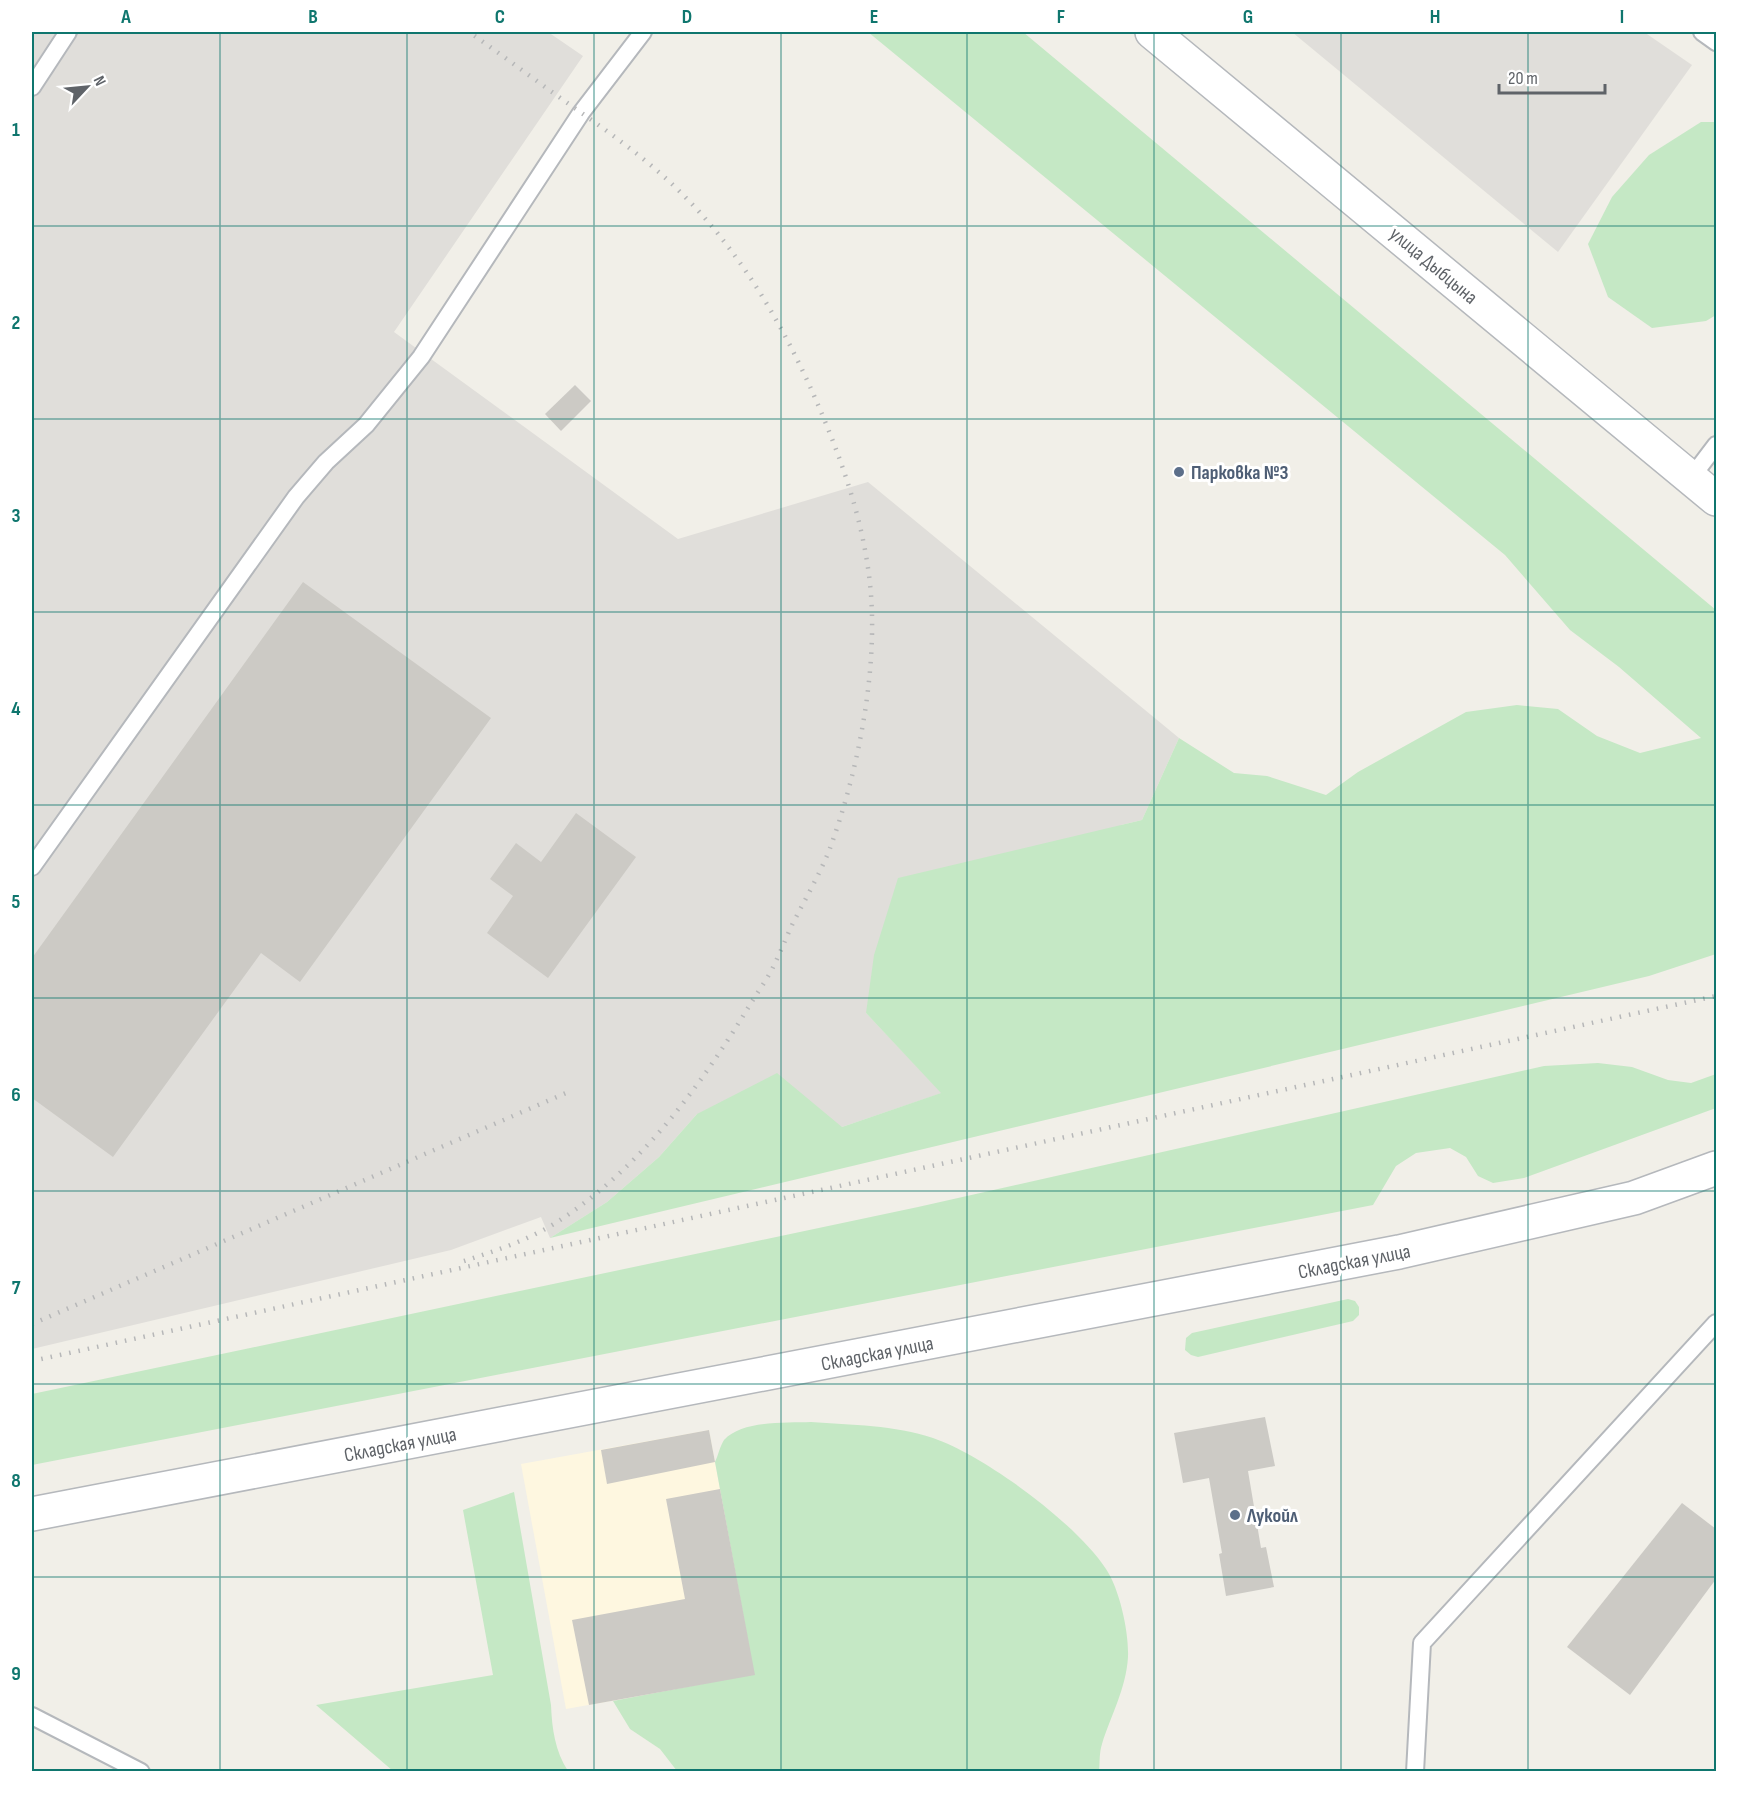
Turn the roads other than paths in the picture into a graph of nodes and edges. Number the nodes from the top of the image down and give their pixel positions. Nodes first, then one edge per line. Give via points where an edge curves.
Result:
1 (68, 32) edge
2 (643, 32) edge
3 (1152, 32) edge
4 (1702, 32) edge
5 (1716, 42) edge
6 (32, 87) edge
7 (1716, 445) edge
8 (1691, 478) junction
9 (1716, 500) edge
10 (32, 867) edge
11 (1716, 1168) edge
12 (1716, 1323) edge
13 (32, 1514) edge
14 (32, 1716) edge
15 (141, 1772) edge
16 (1415, 1772) edge

1 - 6 lane
2 - 10 lane via 581,113 421,357 366,425 296,497
3 - 8 street, улица Дыбцына
4 - 5 lane
7 - 8 lane
8 - 9 street, улица Дыбцына
11 - 13 street, Складская улица via 1634,1198 1399,1252
12 - 16 lane via 1422,1643
14 - 15 lane

